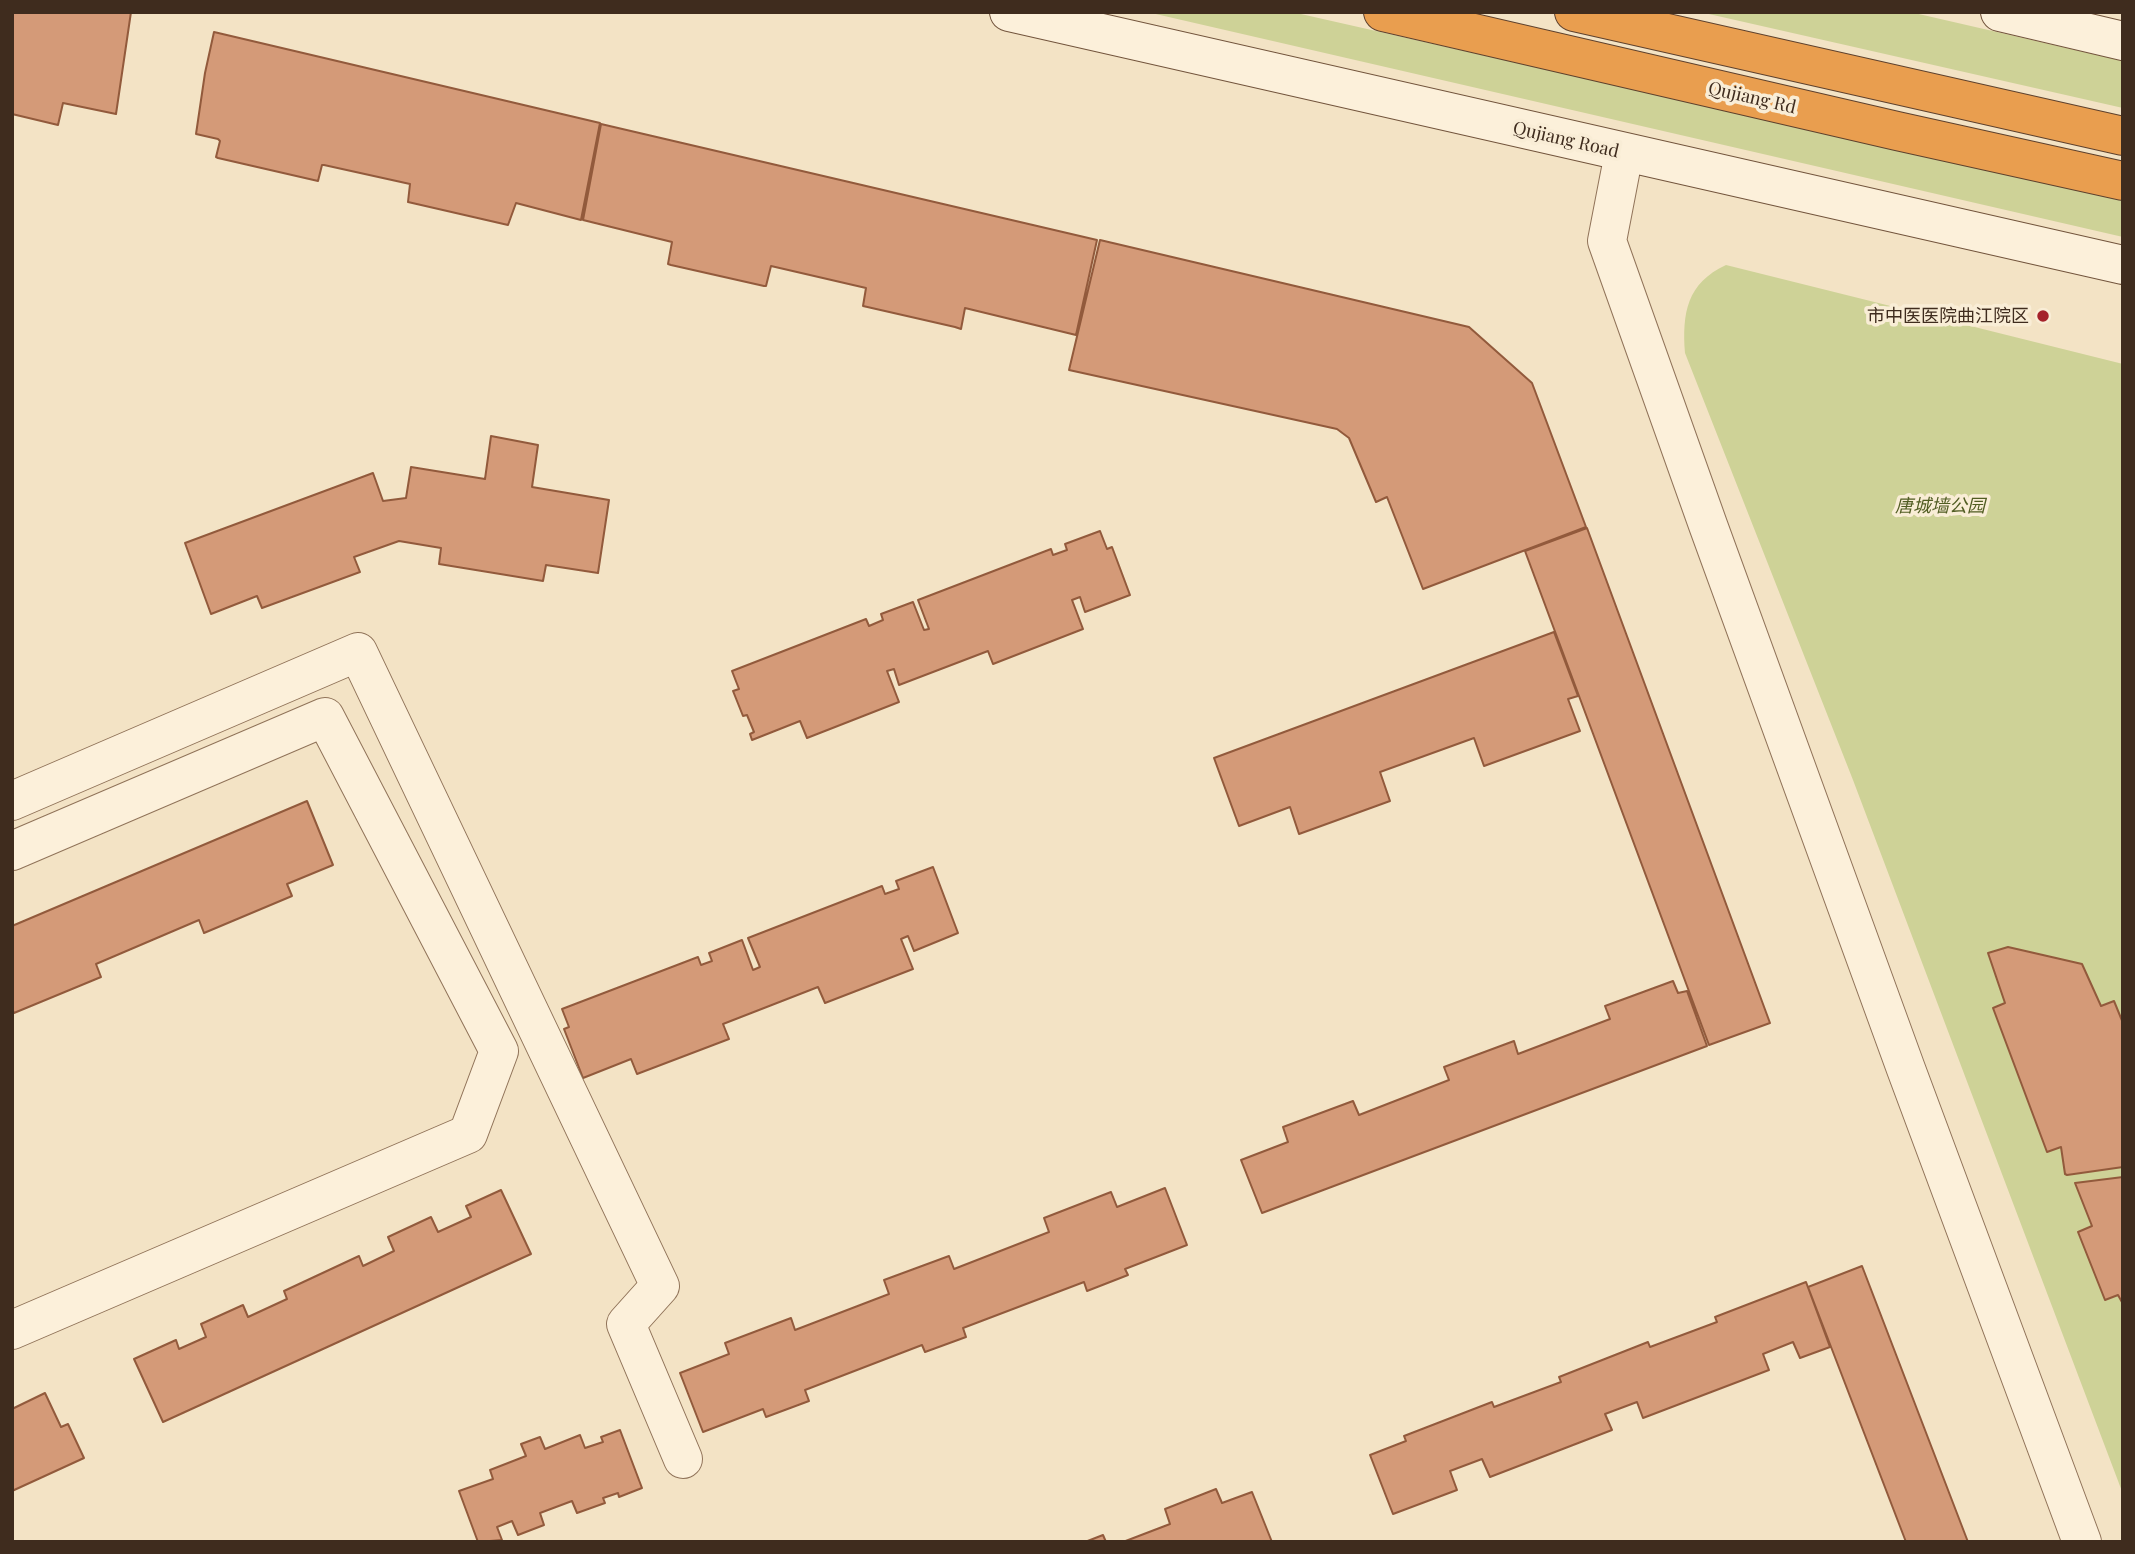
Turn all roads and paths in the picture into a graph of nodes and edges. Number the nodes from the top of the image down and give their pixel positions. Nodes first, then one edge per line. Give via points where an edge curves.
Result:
1 (1009, 12) edge
2 (1383, 12) edge
3 (1574, 12) edge
4 (2000, 12) edge
5 (2052, 18) edge
6 (2123, 41) edge
7 (2123, 136) edge
8 (1624, 153) junction
9 (2123, 181) edge
10 (2123, 265) edge
11 (12, 801) edge
12 (12, 851) edge
13 (12, 1330) edge
14 (683, 1459) dead end
15 (2082, 1542) edge

1 - 8 street, Qujiang Road
2 - 9 highway, Qujiang Rd
3 - 7 highway
4 - 5 street
5 - 6 street
8 - 10 street, Qujiang Road
8 - 15 street via 1607,241
11 - 14 street via 358,652 660,1286 626,1324
12 - 13 street via 325,717 499,1051 468,1134

